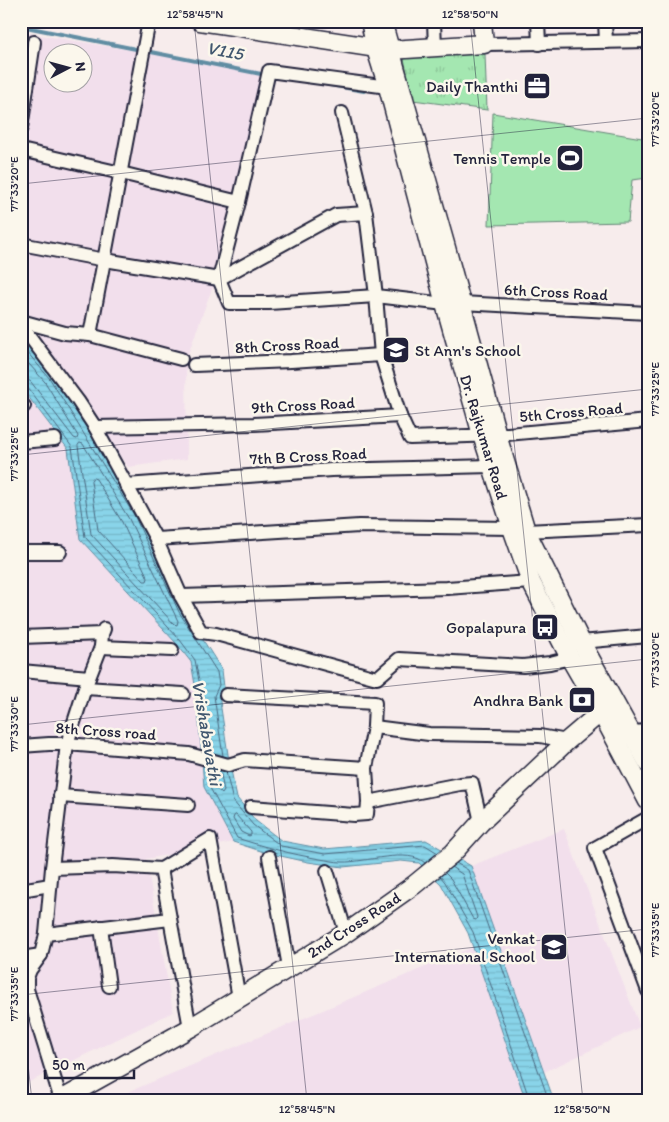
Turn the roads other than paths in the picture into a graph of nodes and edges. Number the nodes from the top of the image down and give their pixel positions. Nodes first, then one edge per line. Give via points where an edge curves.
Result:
1 (149, 21) edge
2 (200, 21) edge
3 (370, 21) edge
4 (382, 21) edge
5 (434, 21) edge
6 (482, 21) edge
7 (538, 21) edge
8 (605, 21) edge
9 (648, 40) edge
10 (34, 42) dead end
11 (606, 42) junction
12 (484, 44) junction
13 (539, 44) junction
14 (435, 48) junction
15 (383, 50) junction
16 (388, 87) junction
17 (342, 113) dead end
18 (21, 128) edge
19 (21, 150) edge
20 (121, 172) junction
21 (239, 202) junction
22 (366, 213) junction
23 (21, 244) edge
24 (105, 260) junction
25 (219, 279) junction
26 (376, 296) junction
27 (453, 304) junction
28 (648, 313) edge
29 (21, 321) edge
30 (21, 326) edge
31 (90, 335) junction
32 (381, 355) junction
33 (180, 359) dead end
34 (194, 365) dead end
35 (400, 416) junction
36 (648, 421) edge
37 (95, 427) junction
38 (490, 435) junction
39 (55, 439) dead end
40 (21, 442) edge
41 (492, 466) junction
42 (126, 485) junction
43 (648, 525) edge
44 (519, 529) junction
45 (156, 539) junction
46 (21, 552) edge
47 (60, 552) dead end
48 (531, 582) junction
49 (181, 596) junction
50 (102, 636) junction
51 (648, 636) edge
52 (21, 637) edge
53 (581, 642) junction
54 (172, 650) dead end
55 (570, 658) junction
56 (21, 671) edge
57 (87, 683) junction
58 (183, 694) dead end
59 (226, 695) dead end
60 (608, 708) junction
61 (374, 727) junction
62 (640, 731) edge
63 (566, 741) junction
64 (67, 744) junction
65 (21, 746) edge
66 (648, 763) edge
67 (366, 768) junction
68 (60, 796) junction
69 (648, 801) edge
70 (368, 802) junction
71 (188, 805) dead end
72 (252, 807) dead end
73 (648, 818) edge
74 (481, 822) junction
75 (269, 857) dead end
76 (52, 868) junction
77 (160, 869) junction
78 (327, 871) dead end
79 (50, 885) junction
80 (21, 890) edge
81 (170, 919) junction
82 (100, 927) junction
83 (346, 933) junction
84 (46, 934) junction
85 (41, 954) junction
86 (21, 958) edge
87 (289, 967) junction
88 (109, 986) dead end
89 (648, 991) edge
90 (25, 998) edge
91 (239, 998) junction
92 (190, 1028) junction
93 (60, 1100) edge

1 - 20 street
2 - 15 main road
3 - 15 main road, Dr. Rajkumar Road
4 - 15 main road, Dr. Rajkumar Road
5 - 14 street
6 - 12 main road
7 - 13 street
8 - 11 street
9 - 11 street
10 - 18 street
11 - 13 street
12 - 13 street
12 - 14 main road
14 - 15 main road
15 - 16 main road, Dr. Rajkumar Road
15 - 27 main road, Dr. Rajkumar Road
16 - 21 street via 268,76
16 - 27 main road, Dr. Rajkumar Road
17 - 22 street
19 - 20 street
20 - 21 street
20 - 24 street
21 - 25 street
22 - 25 street via 336,215
22 - 26 street
23 - 24 street
24 - 25 street
24 - 31 street
25 - 26 street, 6th Cross Road via 229,303 269,304
26 - 27 street, 6th Cross Road
26 - 32 street
27 - 28 street, 6th Cross Road
27 - 38 main road, Dr. Rajkumar Road
29 - 31 street via 65,333
30 - 37 street
31 - 33 street
32 - 34 street, 8th Cross Road
32 - 35 street
35 - 37 street, 9th Cross Road via 254,424
35 - 38 street via 410,438
36 - 38 street, 5th Cross Road
37 - 42 street
38 - 41 main road, Dr. Rajkumar Road
38 - 44 main road, Dr. Rajkumar Road
39 - 40 street
41 - 42 street, 7th B Cross Road via 331,470
41 - 44 main road, Dr. Rajkumar Road
42 - 45 street
43 - 44 street
44 - 45 street via 359,526
44 - 48 main road, Dr. Rajkumar Road
44 - 53 main road, Dr. Rajkumar Road
45 - 49 street
46 - 47 street
48 - 49 street via 447,588
48 - 55 main road, Dr. Rajkumar Road
49 - 55 street via 201,632 377,678 399,659 523,666
50 - 52 street
50 - 54 street
50 - 57 street
51 - 53 street
53 - 60 main road, Dr. Rajkumar Road
55 - 60 main road, Dr. Rajkumar Road
56 - 57 street
57 - 58 street
57 - 64 street
59 - 61 street via 375,703
60 - 62 main road, Dr. Rajkumar Road
60 - 63 main road, 2nd Cross Road
60 - 69 main road, Dr. Rajkumar Road
61 - 63 street via 430,734 540,736
61 - 67 street
62 - 66 main road, Dr. Rajkumar Road
63 - 74 main road, 2nd Cross Road
64 - 65 street, 8th Cross road
64 - 67 street, 8th Cross road via 189,754 228,765 244,760
64 - 68 street
67 - 70 street
68 - 71 street
68 - 76 street
70 - 72 street via 367,814 354,815
70 - 74 street via 472,783
73 - 89 street via 595,848
74 - 83 main road, 2nd Cross Road via 453,853
75 - 87 street
76 - 77 street via 113,866
76 - 79 street
77 - 81 street
77 - 91 street via 210,839
78 - 83 street
79 - 80 street
79 - 84 street
81 - 82 street
81 - 92 street
82 - 84 street
82 - 88 street
83 - 87 main road, 2nd Cross Road
84 - 85 street
85 - 86 street
85 - 90 street via 27,978
87 - 91 main road, 2nd Cross Road
90 - 93 street
91 - 92 main road, 2nd Cross Road
92 - 93 main road, 2nd Cross Road

